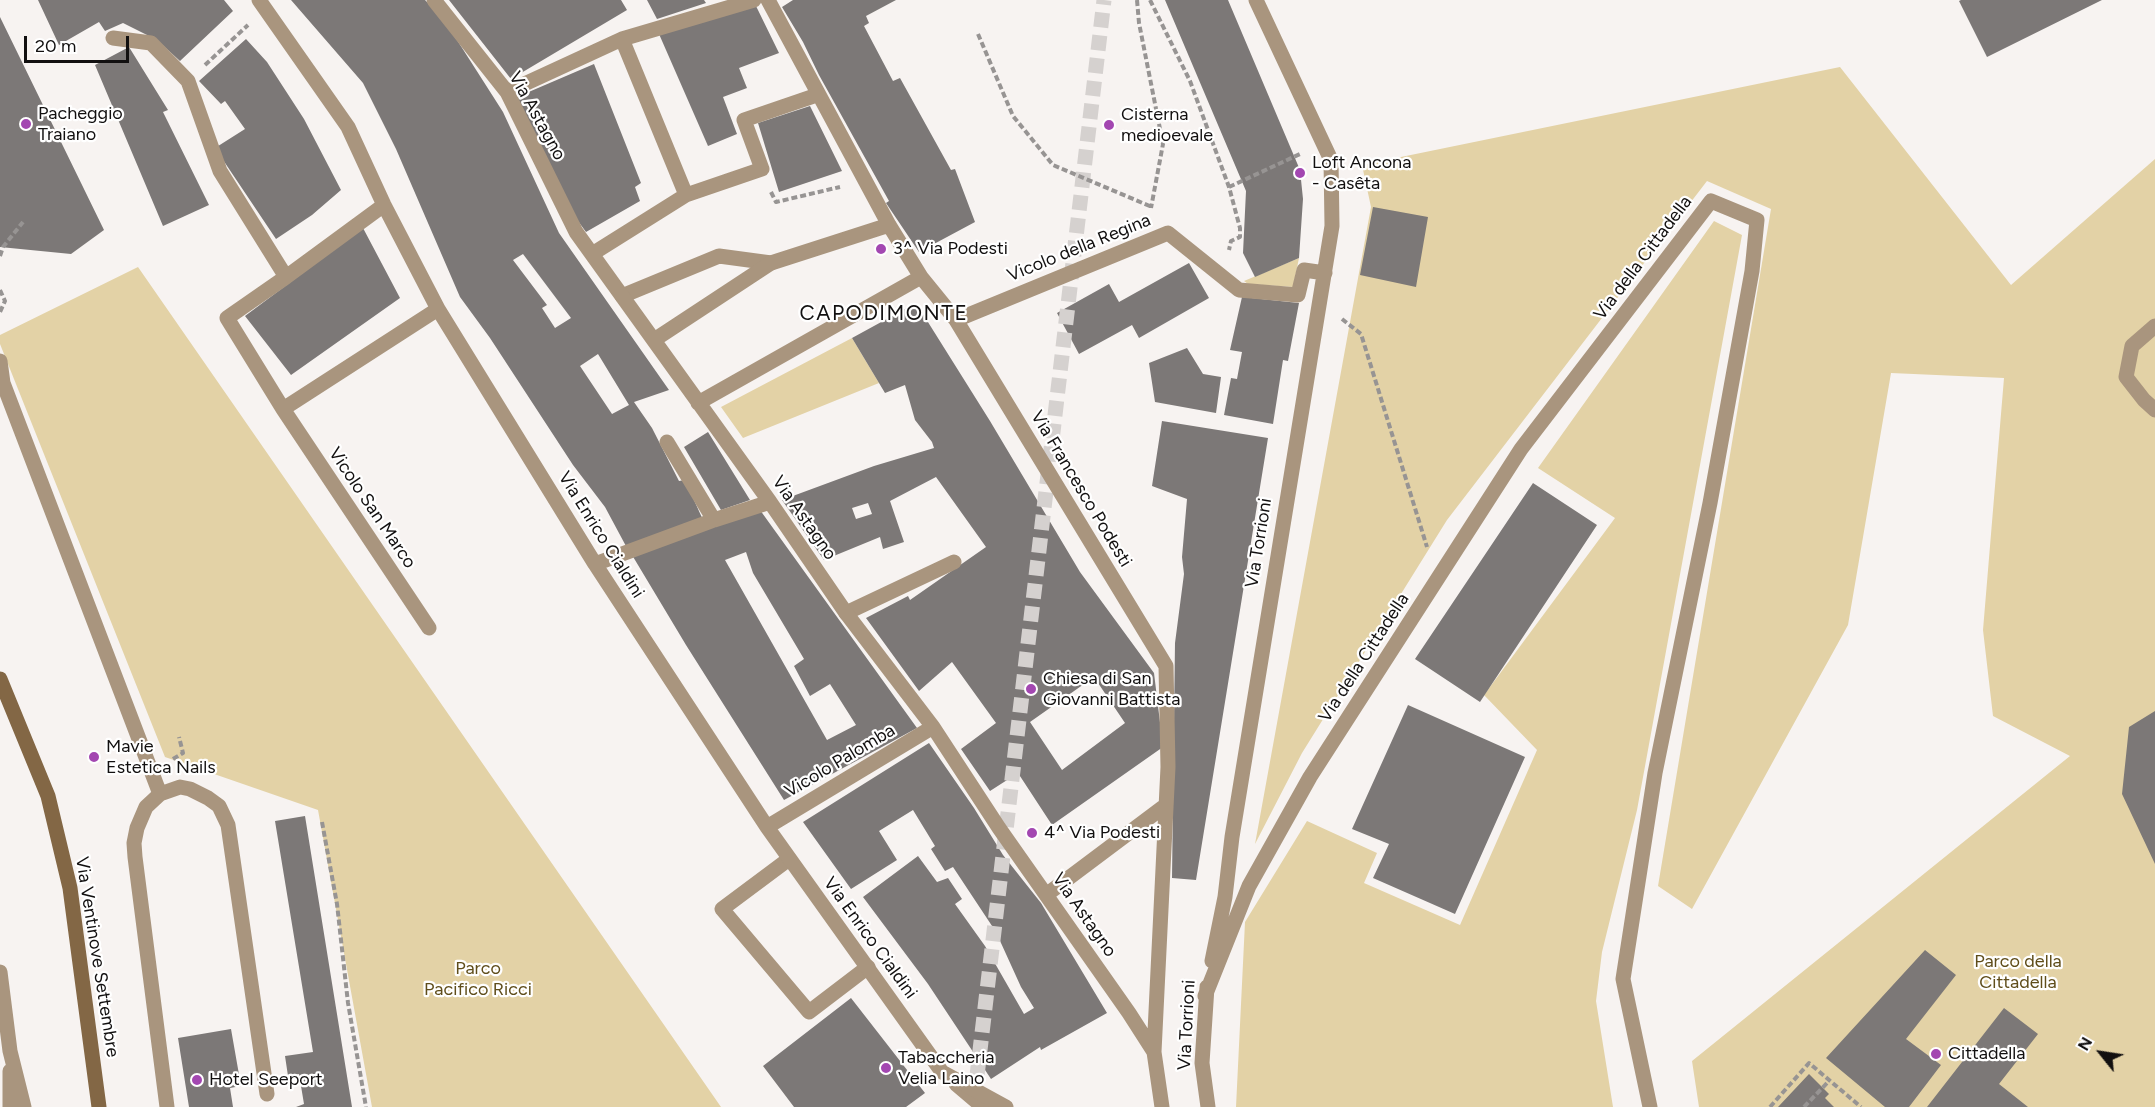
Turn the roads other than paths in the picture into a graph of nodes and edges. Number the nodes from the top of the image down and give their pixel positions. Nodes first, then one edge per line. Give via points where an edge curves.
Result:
1 (434, 0) edge
2 (754, 0) edge
3 (768, 0) edge
4 (1256, 0) edge
5 (262, 4) edge
6 (113, 38) dead end
7 (622, 39) junction
8 (507, 93) junction
9 (817, 95) junction
10 (686, 195) junction
11 (384, 204) junction
12 (889, 225) junction
13 (592, 254) junction
14 (771, 263) junction
15 (1325, 273) junction
16 (286, 277) junction
17 (921, 277) junction
18 (622, 296) junction
19 (438, 309) junction
20 (956, 320) junction
21 (2155, 326) edge
22 (654, 340) junction
23 (0, 361) edge
24 (698, 403) junction
25 (283, 409) junction
26 (2155, 410) edge
27 (668, 442) dead end
28 (770, 502) junction
29 (714, 520) junction
30 (954, 562) dead end
31 (595, 564) junction
32 (846, 613) junction
33 (429, 628) dead end
34 (0, 679) edge
35 (933, 727) junction
36 (160, 794) junction
37 (1166, 805) junction
38 (766, 827) junction
39 (789, 859) junction
40 (1046, 895) junction
41 (868, 967) junction
42 (0, 972) edge
43 (1205, 996) junction
44 (1154, 1052) junction
45 (10, 1056) junction
46 (942, 1072) junction
47 (267, 1094) dead end
48 (10, 1100) edge
49 (3, 1107) edge
50 (24, 1107) edge
51 (99, 1107) edge
52 (167, 1107) edge
53 (983, 1107) edge
54 (1006, 1107) edge
55 (1162, 1107) edge
56 (1208, 1107) edge
57 (1650, 1107) edge

1 - 8 street, Via Astagno
2 - 7 street
3 - 9 street, Via Francesco Podesti
4 - 15 street, Via Torrioni via 1331,160 1332,226
5 - 11 street, Via Enrico Cialdini via 348,127
6 - 16 street via 151,43 188,81 220,171
7 - 8 street
7 - 10 street
8 - 13 street, Via Astagno via 576,232
9 - 10 street via 744,120 762,169
9 - 12 street, Via Francesco Podesti
10 - 13 street
11 - 16 street, Vicolo San Marco
11 - 19 street, Via Enrico Cialdini
12 - 14 street
12 - 17 street, Via Francesco Podesti
13 - 18 street, Via Astagno
14 - 18 street via 719,256
14 - 22 street
15 - 20 street, Vicolo della Regina via 1304,270 1298,295 1239,290 1168,233
15 - 43 street, Via Torrioni
16 - 25 street, Vicolo San Marco via 227,318
17 - 20 street, Via Francesco Podesti
17 - 24 street
18 - 22 street, Via Astagno
19 - 25 street
19 - 31 street, Via Enrico Cialdini
20 - 37 street, Via Francesco Podesti via 1166,666
21 - 26 street via 2132,346 2126,377
22 - 24 street, Via Astagno
23 - 36 street via 3,383
24 - 28 street, Via Astagno
25 - 33 street, Vicolo San Marco
27 - 29 street
28 - 29 street
28 - 32 street, Via Astagno
29 - 31 street
30 - 32 street
31 - 38 street, Via Enrico Cialdini
32 - 35 street, Via Astagno
34 - 51 street, Via Ventinove Settembre via 48,796 70,888
35 - 38 street, Vicolo Palomba
35 - 40 street, Via Astagno
36 - 47 street via 180,788 201,793 219,806 228,825
36 - 52 street via 146,807 134,843
37 - 40 street
37 - 44 street, Via Francesco Podesti
38 - 39 street, Via Enrico Cialdini
39 - 41 street, Via Enrico Cialdini
39 - 41 street via 722,909 809,1012
40 - 44 street, Via Astagno
41 - 46 street, Via Enrico Cialdini
42 - 45 street
43 - 56 street, Via Torrioni via 1202,1063
43 - 57 street, Via della Cittadella via 1254,876 1310,777 1521,449 1711,201 1757,220 1752,271 1710,503 1655,773 1623,979
44 - 55 street
45 - 48 street
45 - 50 street
46 - 53 street
46 - 54 street
48 - 49 street

